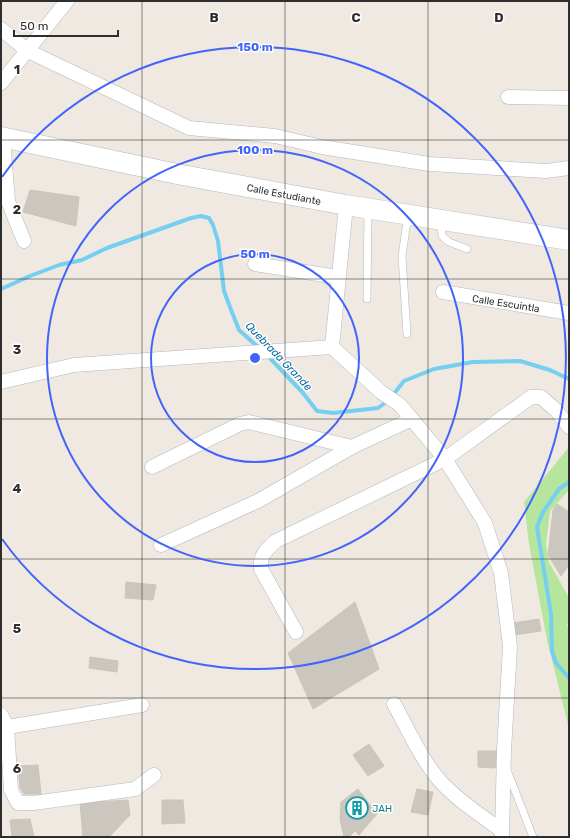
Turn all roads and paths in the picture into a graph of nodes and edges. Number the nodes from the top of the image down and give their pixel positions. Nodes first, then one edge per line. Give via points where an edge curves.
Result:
1 (67, 1) edge
2 (1, 29) edge
3 (28, 51) junction
4 (1, 83) edge
5 (508, 97) dead end
6 (569, 98) edge
7 (2, 137) edge
8 (569, 168) edge
9 (346, 205) junction
10 (368, 209) junction
11 (408, 215) junction
12 (441, 220) junction
13 (569, 240) edge
14 (24, 241) dead end
15 (467, 249) dead end
16 (255, 264) dead end
17 (337, 277) junction
18 (443, 292) dead end
19 (367, 299) dead end
20 (569, 313) edge
21 (407, 334) dead end
22 (332, 347) junction
23 (1, 382) edge
24 (412, 419) junction
25 (569, 427) edge
26 (352, 447) junction
27 (445, 459) junction
28 (152, 467) dead end
29 (161, 545) dead end
30 (296, 632) dead end
31 (394, 704) dead end
32 (142, 705) dead end
33 (4, 721) edge
34 (504, 763) junction
35 (154, 775) dead end
36 (502, 834) edge
37 (533, 837) edge

1 - 3 street
2 - 3 street
3 - 4 street
3 - 8 street via 189,128 275,136 322,148 429,164 546,171
5 - 6 street
7 - 9 street, Calle Estudiante via 182,175
7 - 14 street via 8,201
9 - 10 street, Calle Estudiante
9 - 17 street
10 - 11 street, Calle Estudiante
10 - 19 lane
11 - 12 street, Calle Estudiante
11 - 21 lane via 402,256
12 - 13 street, Calle Estudiante
12 - 15 lane via 442,236 449,242
16 - 17 street
17 - 22 street
18 - 20 street, Calle Escuintla
22 - 23 street via 74,365
22 - 24 street via 381,392 400,405
24 - 26 street
24 - 27 street
25 - 27 street via 557,411 541,397 531,397
26 - 28 street via 249,422
26 - 29 street via 258,501
27 - 30 street via 276,542 263,554 260,561 261,570
27 - 34 street via 485,523 501,573 510,647
31 - 36 street via 426,762 439,780
32 - 33 street
33 - 35 street via 11,790 18,803 135,789
34 - 36 street
34 - 37 lane

